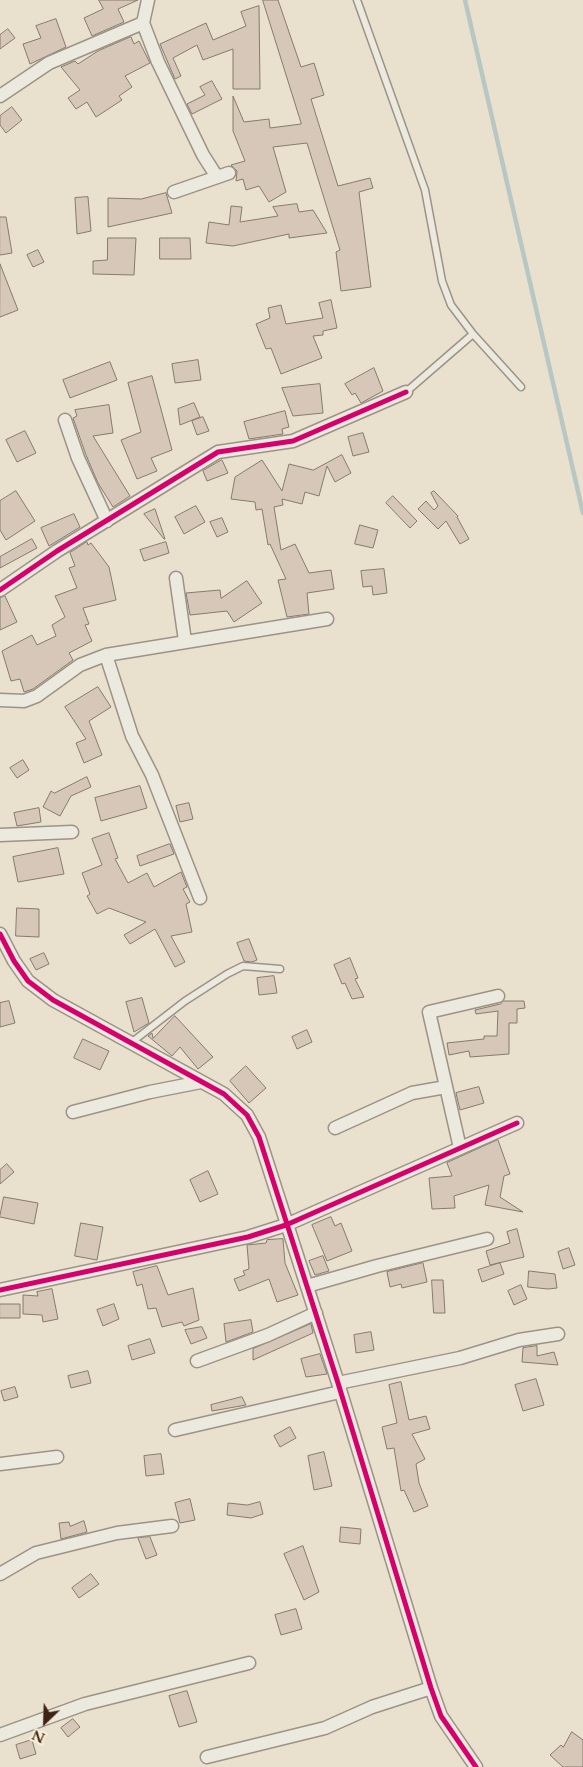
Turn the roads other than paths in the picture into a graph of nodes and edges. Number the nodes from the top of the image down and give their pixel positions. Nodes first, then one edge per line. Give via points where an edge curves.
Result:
1 (148, 0) edge
2 (357, 0) edge
3 (143, 23) junction
4 (0, 96) edge
5 (174, 192) dead end
6 (473, 334) junction
7 (521, 386) dead end
8 (406, 392) joint
9 (65, 420) dead end
10 (107, 520) junction
11 (176, 578) dead end
12 (0, 590) edge
13 (327, 619) dead end
14 (185, 641) junction
15 (106, 655) junction
16 (0, 700) edge
17 (72, 832) dead end
18 (0, 835) edge
19 (200, 898) dead end
20 (0, 934) edge
21 (280, 969) dead end
22 (498, 996) dead end
23 (132, 1042) junction
24 (201, 1082) junction
25 (446, 1087) junction
26 (73, 1112) dead end
27 (517, 1123) dead end
28 (335, 1128) dead end
29 (460, 1148) junction
30 (286, 1225) junction
31 (487, 1239) dead end
32 (307, 1286) junction
33 (0, 1290) edge
34 (316, 1313) junction
35 (558, 1334) dead end
36 (197, 1361) dead end
37 (339, 1387) junction
38 (175, 1430) dead end
39 (57, 1457) dead end
40 (0, 1464) edge
41 (172, 1526) dead end
42 (0, 1574) edge
43 (249, 1663) dead end
44 (430, 1688) junction
45 (0, 1736) edge
46 (207, 1757) dead end
47 (476, 1767) edge

1 - 3 street
2 - 6 lane via 425,190 442,280 451,305
3 - 4 street via 49,62
3 - 5 street via 202,155 223,175
6 - 7 lane
6 - 8 lane
8 - 10 street via 293,441 218,452
9 - 10 street via 78,458
10 - 12 street
11 - 14 street
13 - 14 street
14 - 15 street
15 - 16 street via 80,665 37,696 24,701
15 - 19 street via 132,736 152,775
17 - 18 street
20 - 23 street via 28,981 54,1000
21 - 23 lane via 243,966 186,1001
22 - 25 street via 429,1012
23 - 24 street
24 - 26 street
24 - 30 street via 236,1103 247,1114 259,1137
25 - 28 street via 412,1093
25 - 29 street
27 - 29 street
29 - 30 street
30 - 32 street
30 - 33 street via 184,1252
31 - 32 street
32 - 34 street
34 - 36 street
34 - 37 street
35 - 37 street via 519,1340 460,1358
37 - 38 street
37 - 44 street
39 - 40 street
41 - 42 street via 117,1532 36,1553
43 - 45 street via 85,1704
44 - 46 street via 380,1704 325,1728
44 - 47 street via 441,1716

